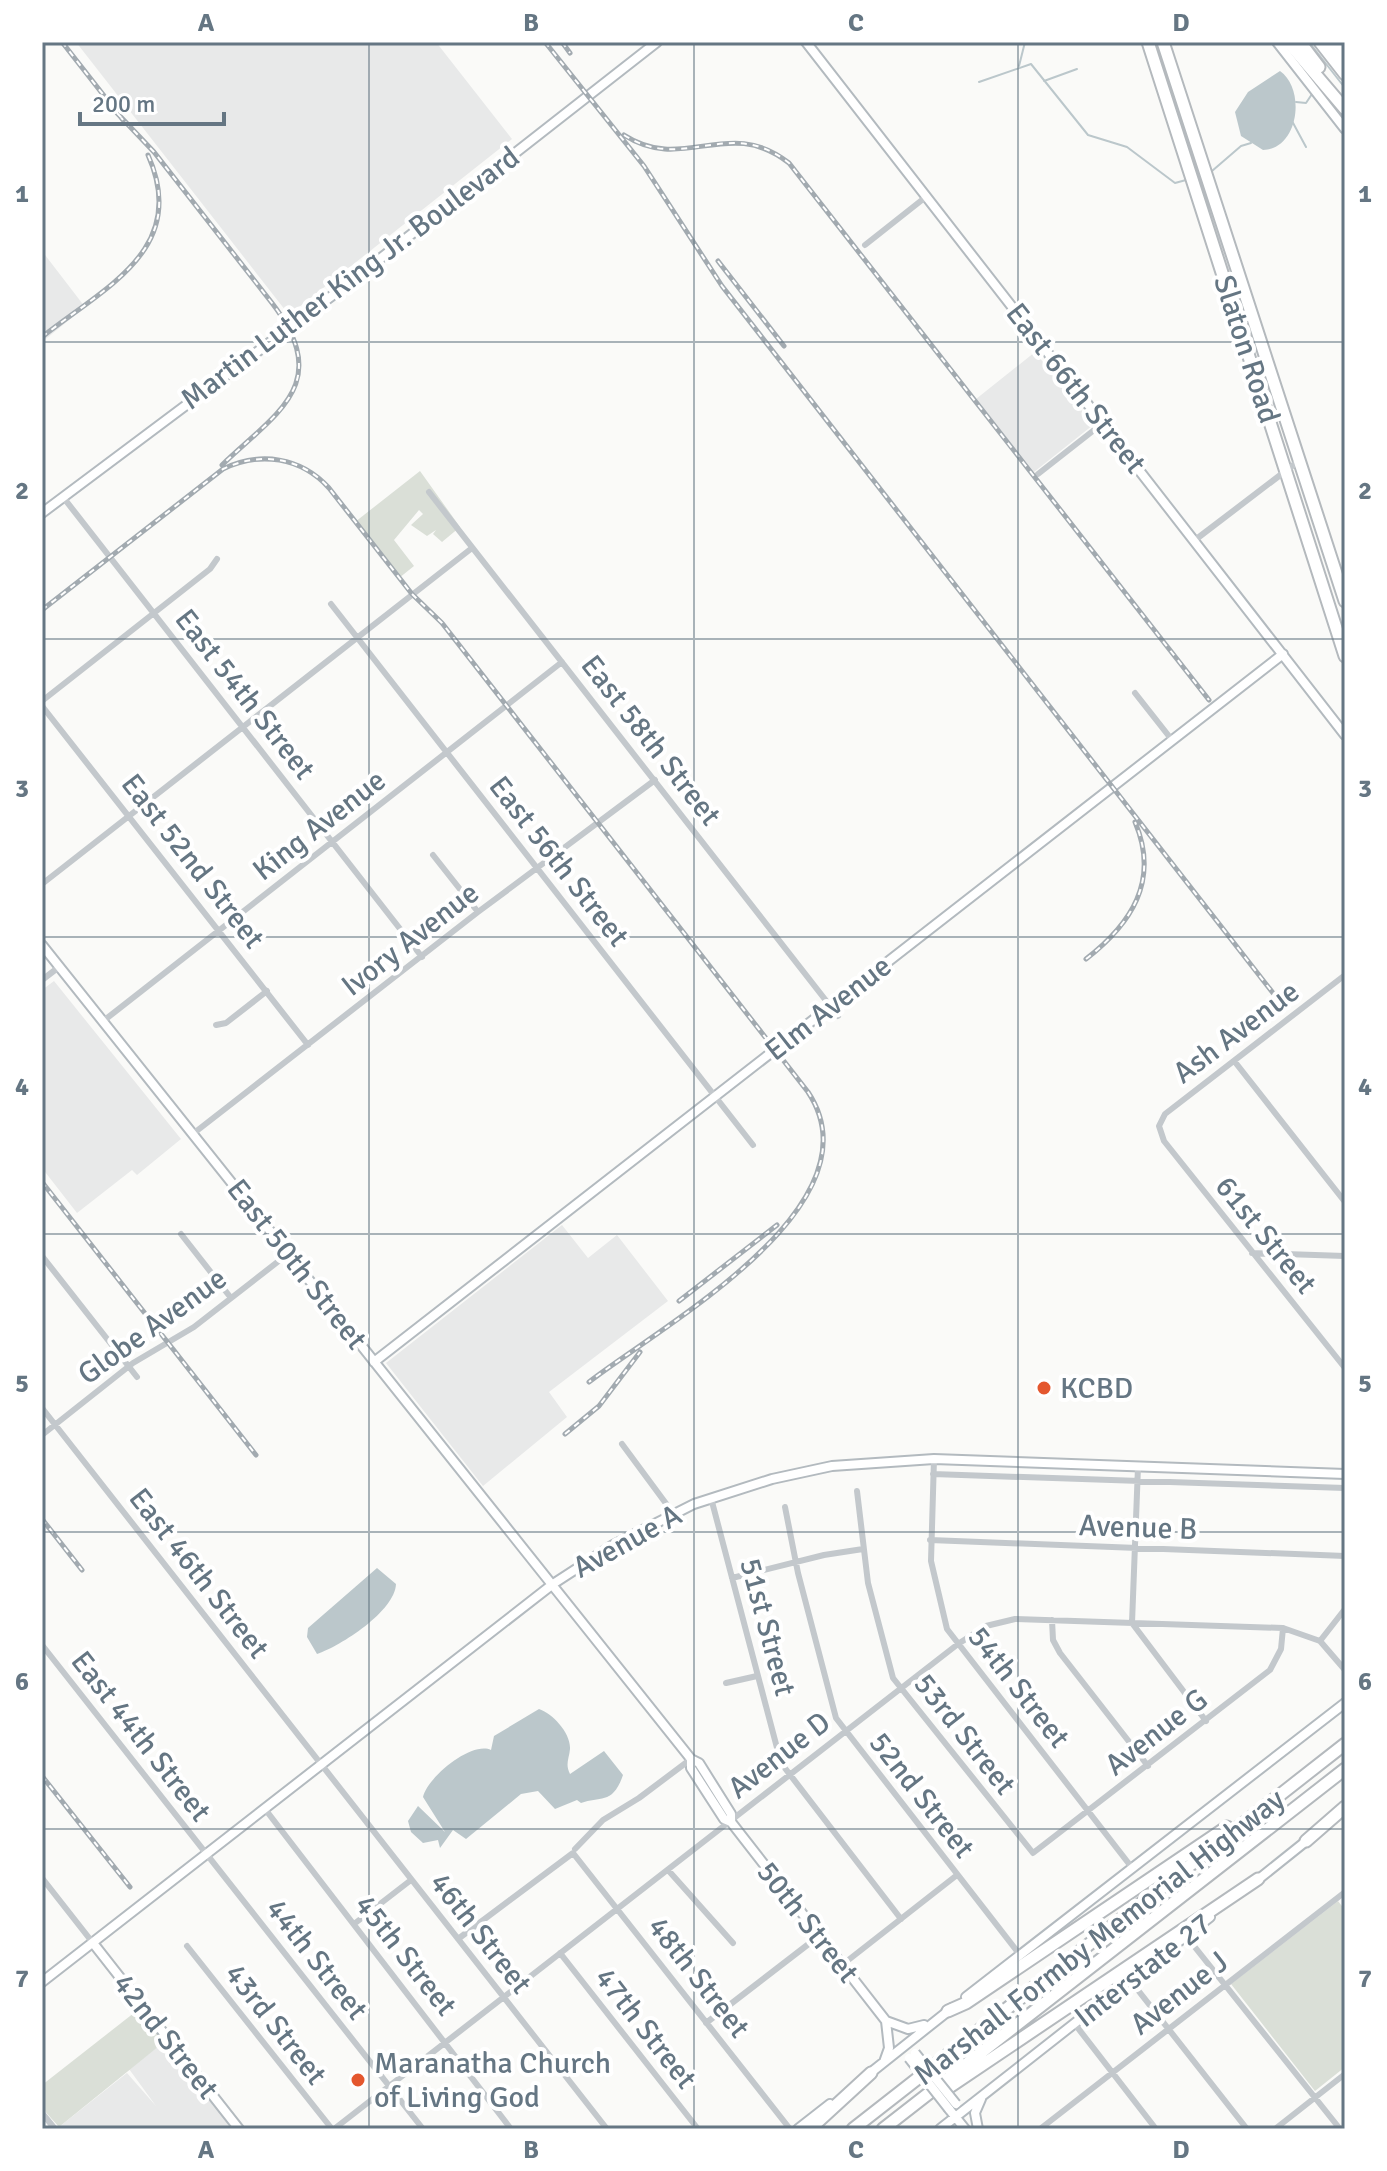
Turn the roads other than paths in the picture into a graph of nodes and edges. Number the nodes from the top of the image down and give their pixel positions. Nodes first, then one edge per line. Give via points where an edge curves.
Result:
1 (657, 42) edge
2 (806, 42) edge
3 (1148, 42) edge
4 (1163, 42) edge
5 (1277, 42) edge
6 (1288, 42) edge
7 (1300, 42) edge
8 (1320, 42) edge
9 (1333, 42) edge
10 (1345, 61) edge
11 (1345, 74) edge
12 (1345, 100) edge
13 (1345, 109) edge
14 (1345, 129) edge
15 (927, 196) junction
16 (865, 245) dead end
17 (1103, 423) junction
18 (1300, 460) junction
19 (1285, 470) junction
20 (1038, 474) dead end
21 (429, 492) dead end
22 (63, 497) junction
23 (42, 513) edge
24 (1195, 540) junction
25 (472, 548) junction
26 (217, 559) dead end
27 (1345, 603) edge
28 (331, 604) dead end
29 (1330, 609) junction
30 (153, 614) junction
31 (357, 637) junction
32 (1283, 654) junction
33 (1345, 656) edge
34 (562, 662) junction
35 (1135, 693) dead end
36 (42, 703) edge
37 (243, 727) junction
38 (1345, 735) edge
39 (1172, 740) junction
40 (447, 753) junction
41 (655, 780) junction
42 (130, 815) junction
43 (332, 842) junction
44 (433, 855) dead end
45 (537, 868) junction
46 (42, 884) edge
47 (478, 912) junction
48 (218, 930) junction
49 (42, 945) edge
50 (422, 957) junction
51 (59, 967) junction
52 (1345, 975) edge
53 (42, 980) edge
54 (267, 991) junction
55 (831, 1005) junction
56 (838, 1016) dead end
57 (102, 1022) junction
58 (216, 1025) dead end
59 (308, 1045) junction
60 (1235, 1062) junction
61 (715, 1096) junction
62 (1159, 1126) joint
63 (194, 1133) junction
64 (753, 1145) dead end
65 (1345, 1202) edge
66 (181, 1234) dead end
67 (289, 1253) junction
68 (1252, 1253) junction
69 (42, 1256) edge
70 (1345, 1256) edge
71 (231, 1298) junction
72 (374, 1362) junction
73 (129, 1367) junction
74 (1345, 1368) edge
75 (137, 1377) dead end
76 (42, 1408) edge
77 (56, 1425) junction
78 (42, 1435) edge
79 (622, 1444) dead end
80 (934, 1459) junction
81 (1138, 1467) junction
82 (933, 1474) junction
83 (1345, 1474) edge
84 (1137, 1482) junction
85 (1345, 1488) edge
86 (857, 1491) dead end
87 (711, 1498) junction
88 (785, 1507) dead end
89 (673, 1513) junction
90 (930, 1540) junction
91 (863, 1549) junction
92 (1134, 1549) junction
93 (1345, 1556) edge
94 (796, 1562) junction
95 (732, 1578) junction
96 (553, 1584) junction
97 (1345, 1609) edge
98 (1052, 1620) junction
99 (1132, 1623) junction
100 (1283, 1628) junction
101 (1320, 1641) junction
102 (958, 1644) junction
103 (42, 1645) edge
104 (1345, 1670) edge
105 (757, 1676) junction
106 (726, 1683) dead end
107 (901, 1688) junction
108 (1345, 1703) edge
109 (1206, 1721) junction
110 (845, 1732) junction
111 (1345, 1737) edge
112 (1345, 1744) edge
113 (691, 1759) junction
114 (322, 1764) junction
115 (1148, 1766) junction
116 (1316, 1768) junction
117 (1345, 1769) edge
118 (789, 1775) junction
119 (1302, 1779) junction
120 (265, 1809) junction
121 (1345, 1809) edge
122 (1089, 1813) junction
123 (731, 1822) junction
124 (1306, 1841) joint
125 (574, 1851) junction
126 (1033, 1853) joint
127 (207, 1854) junction
128 (1133, 1869) junction
129 (668, 1870) junction
130 (957, 1875) junction
131 (42, 1878) edge
132 (1258, 1879) junction
133 (411, 1880) junction
134 (1342, 1894) edge
135 (1345, 1904) edge
136 (618, 1909) junction
137 (901, 1919) junction
138 (354, 1924) junction
139 (819, 1936) junction
140 (1186, 1936) junction
141 (458, 1939) junction
142 (93, 1943) junction
143 (733, 1943) dead end
144 (187, 1946) dead end
145 (560, 1953) junction
146 (1020, 1955) junction
147 (842, 1965) junction
148 (1130, 1980) junction
149 (42, 1982) edge
150 (1225, 1984) junction
151 (504, 1998) junction
152 (946, 2013) junction
153 (706, 2023) junction
154 (887, 2023) junction
155 (1074, 2023) junction
156 (1169, 2028) junction
157 (446, 2043) junction
158 (905, 2046) junction
159 (883, 2063) junction
160 (871, 2073) junction
161 (1112, 2073) junction
162 (1345, 2074) edge
163 (389, 2086) junction
164 (988, 2091) junction
165 (1315, 2098) junction
166 (956, 2110) junction
167 (42, 2113) edge
168 (52, 2128) edge
169 (604, 2128) edge
170 (239, 2129) edge
171 (333, 2129) edge
172 (423, 2129) edge
173 (511, 2129) edge
174 (698, 2129) edge
175 (790, 2129) edge
176 (798, 2129) edge
177 (810, 2129) edge
178 (853, 2129) edge
179 (884, 2129) edge
180 (940, 2129) edge
181 (965, 2129) edge
182 (977, 2129) edge
183 (1040, 2129) edge
184 (1156, 2129) edge
185 (1247, 2129) edge
186 (1275, 2129) edge
187 (1340, 2129) edge

1 - 22 main road, Martin Luther King Jr. Boulevard via 349,283
2 - 15 main road, East 66th Street
3 - 19 highway, Slaton Road
4 - 18 highway, Slaton Road
5 - 14 main road
6 - 13 highway
7 - 12 highway
8 - 11 highway
9 - 10 highway
15 - 16 street
15 - 17 main road, East 66th Street
17 - 20 street
17 - 24 main road, East 66th Street
18 - 19 street
18 - 27 highway, Slaton Road
19 - 24 street
19 - 29 highway, Slaton Road
21 - 25 street, East 58th Street
22 - 23 main road, Martin Luther King Jr. Boulevard
22 - 30 street, East 54th Street
24 - 32 main road, East 66th Street
25 - 31 street
25 - 34 street, East 58th Street
26 - 30 street
27 - 29 highway
28 - 31 street, East 56th Street
29 - 33 highway, Slaton Road
30 - 36 street
30 - 37 street, East 54th Street
31 - 37 street
31 - 40 street, East 56th Street
32 - 38 main road, East 66th Street
32 - 39 main road, Elm Avenue
34 - 40 street, King Avenue
34 - 41 street, East 58th Street
35 - 39 street
36 - 42 street, East 52nd Street
37 - 42 street
37 - 43 street, East 54th Street
39 - 55 main road, Elm Avenue
40 - 43 street, King Avenue
40 - 45 street, East 56th Street
41 - 45 street, Ivory Avenue
41 - 55 street, East 58th Street
42 - 46 street
42 - 48 street, East 52nd Street
43 - 48 street, King Avenue
43 - 50 street, East 54th Street
44 - 47 street
45 - 47 street, Ivory Avenue
45 - 61 street, East 56th Street
47 - 50 street, Ivory Avenue
48 - 54 street, East 52nd Street
48 - 57 street, King Avenue
49 - 51 main road, East 50th Street
50 - 59 street, Ivory Avenue
51 - 53 street
51 - 57 main road, East 50th Street
52 - 60 street, Ash Avenue
54 - 58 street
54 - 59 street, East 52nd Street
55 - 56 street, East 58th Street
55 - 61 main road, Elm Avenue
57 - 63 main road, East 50th Street
59 - 63 street, Ivory Avenue
60 - 62 street, Ash Avenue via 1165,1114
60 - 65 street
61 - 64 street, East 56th Street
61 - 72 main road, Elm Avenue
62 - 68 street, 61st Street via 1164,1141
63 - 67 main road, East 50th Street
66 - 71 street
67 - 71 street, Globe Avenue
67 - 72 main road, East 50th Street
68 - 70 street
68 - 74 street, 61st Street
69 - 73 street
71 - 73 street, Globe Avenue
72 - 96 main road, East 50th Street
73 - 75 street
73 - 77 street, Globe Avenue
76 - 77 street, East 46th Street
77 - 78 street, Globe Avenue
77 - 114 street, East 46th Street
79 - 89 street
80 - 81 main road, Avenue A
80 - 82 street, 54th Street
80 - 87 main road, Avenue A via 821,1468
81 - 83 main road, Avenue A
81 - 84 street
82 - 84 street
82 - 90 street, 54th Street
84 - 85 street
84 - 92 street
86 - 91 street, 53rd Street
87 - 89 main road, Avenue A
87 - 95 street, 51st Street
88 - 94 street, 52nd Street
89 - 96 main road, Avenue A
90 - 92 street, Avenue B
90 - 102 street, 54th Street via 944,1620
91 - 94 street
91 - 107 street, 53rd Street via 884,1649
92 - 93 street, Avenue B
92 - 99 street
94 - 95 street
94 - 110 street, 52nd Street via 833,1709
95 - 105 street, 51st Street
96 - 113 main road, 50th Street
96 - 114 main road, Avenue A
97 - 101 street
98 - 99 street, Avenue D
98 - 102 street, Avenue D via 996,1623
98 - 115 street via 1060,1653
99 - 100 street, Avenue D
99 - 109 street
100 - 101 street, Avenue D
100 - 109 street, Avenue G via 1281,1649 1270,1670
101 - 104 street
102 - 107 street, Avenue D
102 - 122 street, 54th Street
103 - 127 street, East 44th Street
105 - 106 street
105 - 118 street, 51st Street
107 - 110 street, Avenue D
107 - 126 street, 53rd Street
108 - 128 main road
109 - 115 street, Avenue G
110 - 118 street, Avenue D
110 - 130 street, 52nd Street
111 - 116 highway
112 - 116 highway, Marshall Formby Memorial Highway
113 - 123 main road, 50th Street via 722,1798
113 - 125 street via 603,1820
114 - 120 main road, Avenue A
114 - 133 street, 46th Street
115 - 122 street, Avenue G
116 - 119 highway, Marshall Formby Memorial Highway
117 - 179 highway, Marshall Formby Memorial Highway
118 - 123 street, Avenue D
118 - 137 street, 51st Street
119 - 152 highway
119 - 178 highway, Marshall Formby Memorial Highway
120 - 127 main road, Avenue A
120 - 138 street, 45th Street
121 - 124 highway
122 - 126 street, Avenue G
122 - 128 street, 54th Street
123 - 129 street, Avenue D
123 - 139 main road, 50th Street
124 - 132 main road, Interstate 27
125 - 136 street, 48th Street
125 - 141 street
127 - 142 main road, Avenue A
127 - 163 street, 44th Street
128 - 146 main road
129 - 136 street, Avenue D
129 - 143 street
130 - 137 street
130 - 146 street, 52nd Street
131 - 142 street
132 - 140 main road, Interstate 27
132 - 179 highway
133 - 138 street
133 - 141 street, 46th Street
134 - 135 street
134 - 150 street, Avenue J
136 - 145 street, Avenue D
136 - 153 street, 48th Street
137 - 147 street
138 - 157 street, 45th Street
139 - 147 main road, 50th Street
139 - 153 street
140 - 148 main road, Interstate 27
140 - 150 street
141 - 151 street, 46th Street
142 - 149 main road, Avenue A
142 - 170 main road, 42nd Street
144 - 171 street, 43rd Street
145 - 151 street, Avenue D
145 - 174 street, 47th Street
146 - 152 main road
147 - 154 main road, 50th Street
148 - 155 main road, Interstate 27
148 - 156 street
150 - 156 street, Avenue J
150 - 165 street
151 - 157 street, Avenue D
151 - 169 street, 46th Street
152 - 154 main road via 916,2029
152 - 158 main road
153 - 175 street, 48th Street
154 - 158 main road, 50th Street
154 - 159 main road via 889,2048
155 - 161 street
155 - 164 main road, Interstate 27
156 - 161 street, Avenue J
156 - 185 street
157 - 163 street, Avenue D
157 - 173 street, 45th Street
158 - 159 main road
158 - 166 main road, 50th Street, bridge
159 - 160 main road
160 - 176 main road
160 - 177 highway
161 - 183 street, Avenue J
161 - 184 street
162 - 165 street
163 - 171 street, Avenue D
163 - 172 street, 44th Street
164 - 166 main road, Interstate 27
164 - 182 main road via 976,2108
165 - 186 street
165 - 187 street
166 - 180 main road, Interstate 27
166 - 181 main road, 50th Street
166 - 182 main road, 50th Street
167 - 168 street

